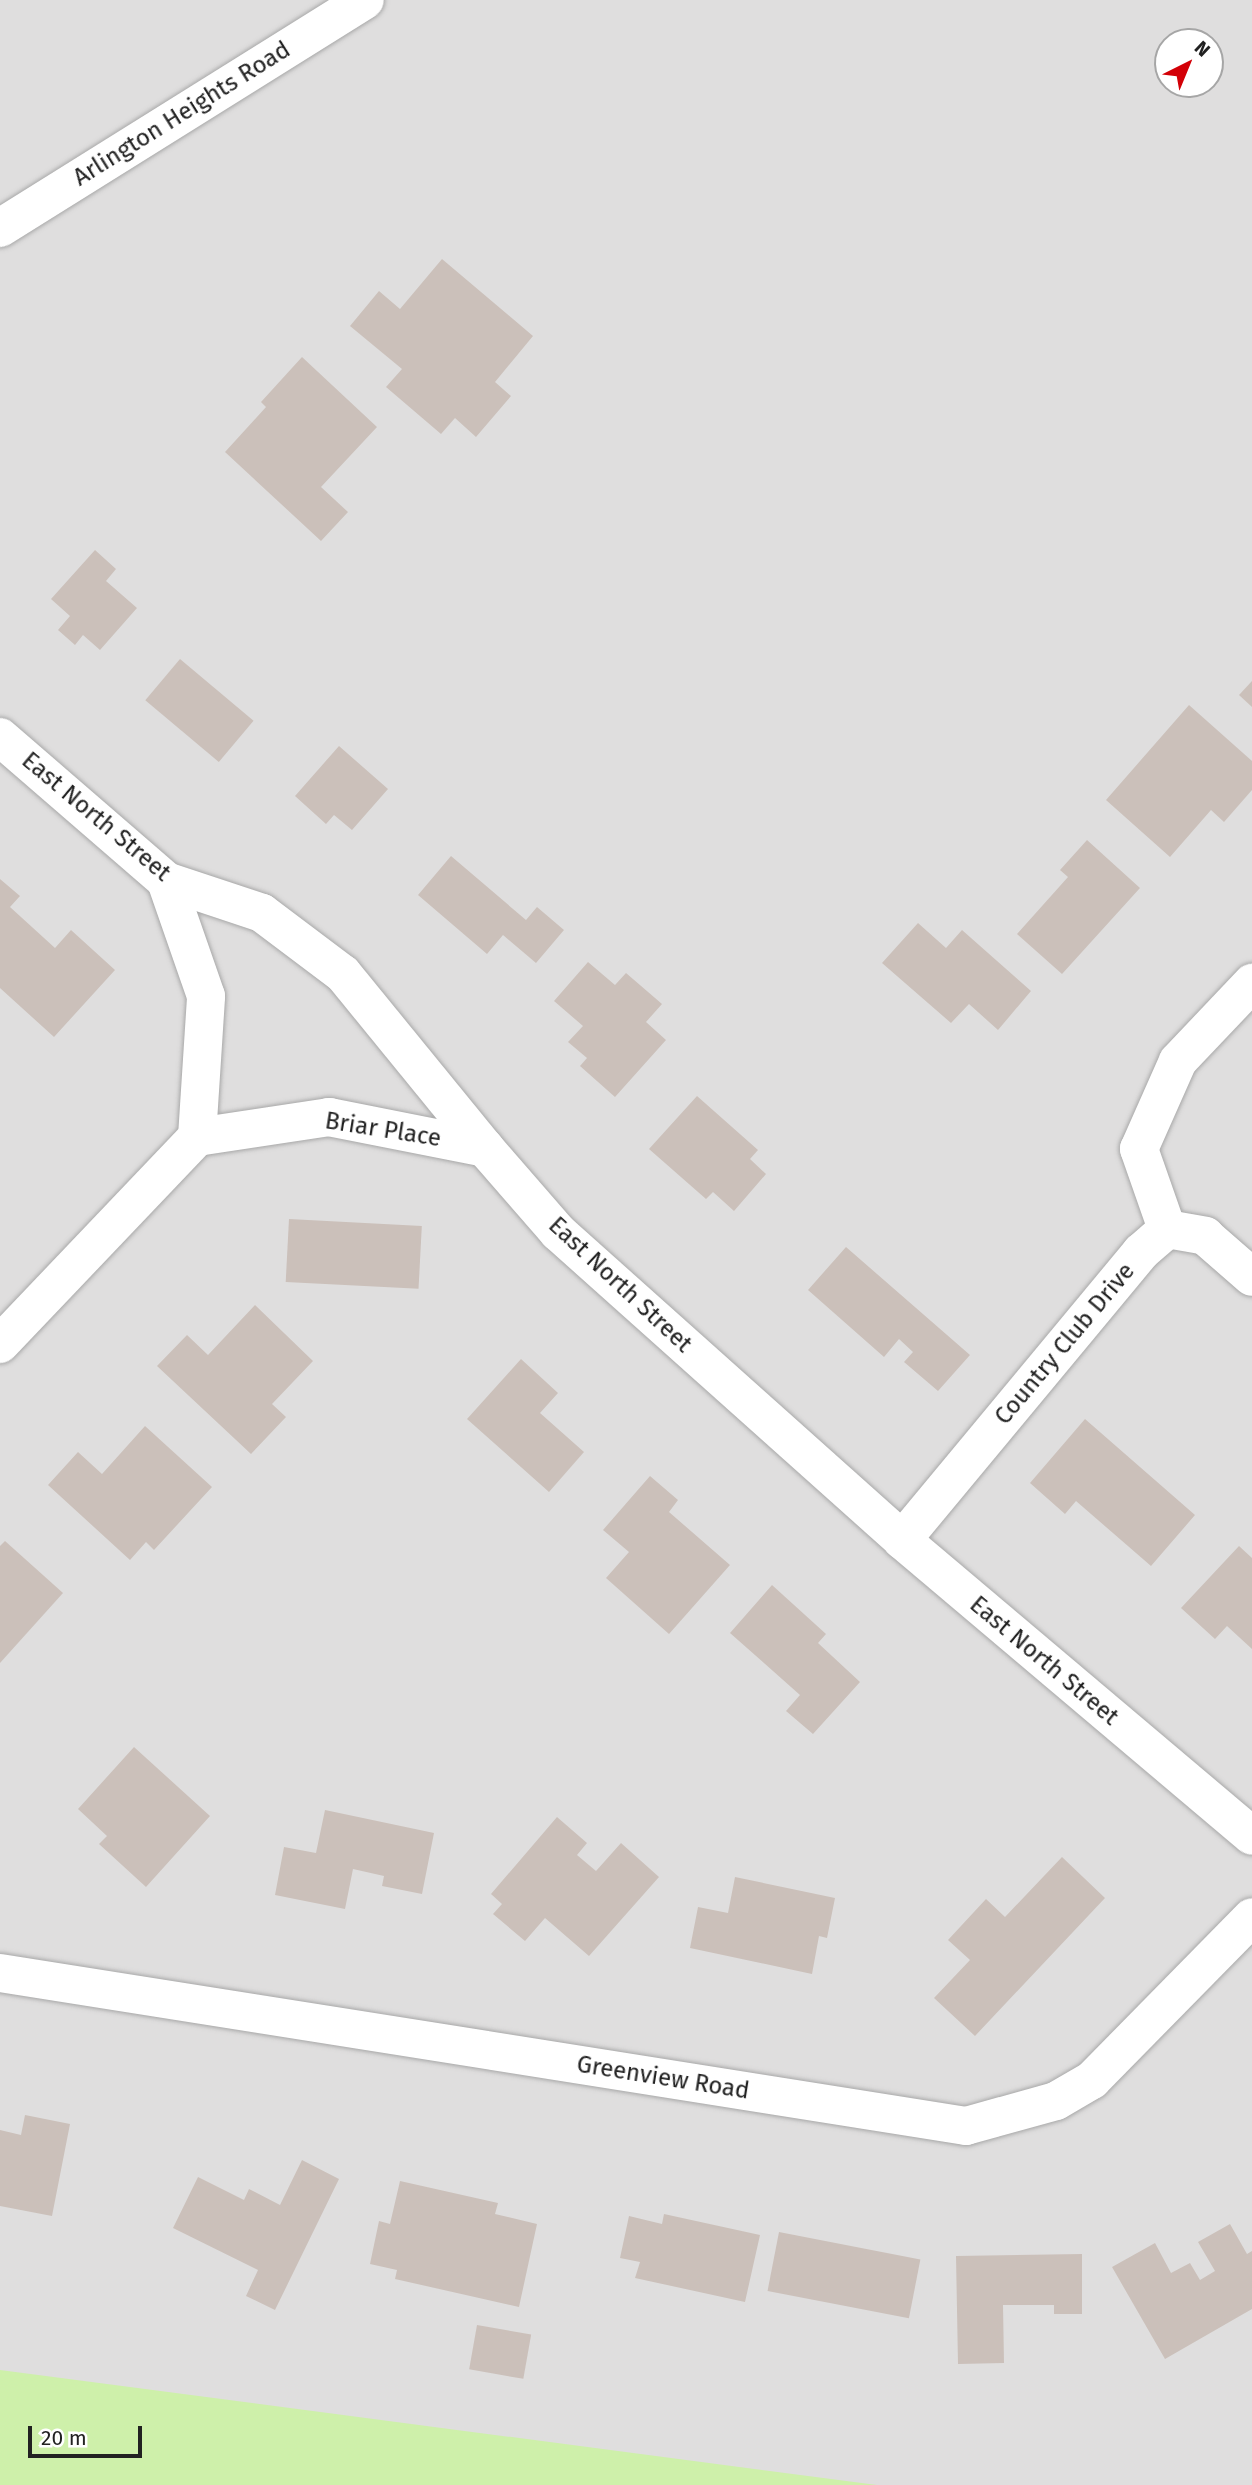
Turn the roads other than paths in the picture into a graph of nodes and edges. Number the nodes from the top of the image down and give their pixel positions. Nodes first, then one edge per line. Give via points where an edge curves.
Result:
1 (365, 0) edge
2 (0, 228) edge
3 (0, 737) edge
4 (166, 881) junction
5 (1252, 983) edge
6 (197, 1137) junction
7 (485, 1148) junction
8 (1167, 1229) junction
9 (1252, 1277) edge
10 (0, 1343) edge
11 (902, 1540) junction
12 (1252, 1836) edge
13 (1252, 1917) edge
14 (0, 1973) edge

1 - 2 street, Arlington Heights Road
3 - 4 street, East North Street
4 - 6 street via 206,996
4 - 7 street, East North Street via 262,913 343,974
5 - 8 street via 1178,1061 1139,1149
6 - 7 street, Briar Place via 329,1117
6 - 10 street
7 - 11 street, East North Street via 558,1232
8 - 9 street via 1205,1236
8 - 11 street, Country Club Drive via 1141,1252
11 - 12 street, East North Street
13 - 14 street, Greenview Road via 1092,2080 1056,2101 966,2126

